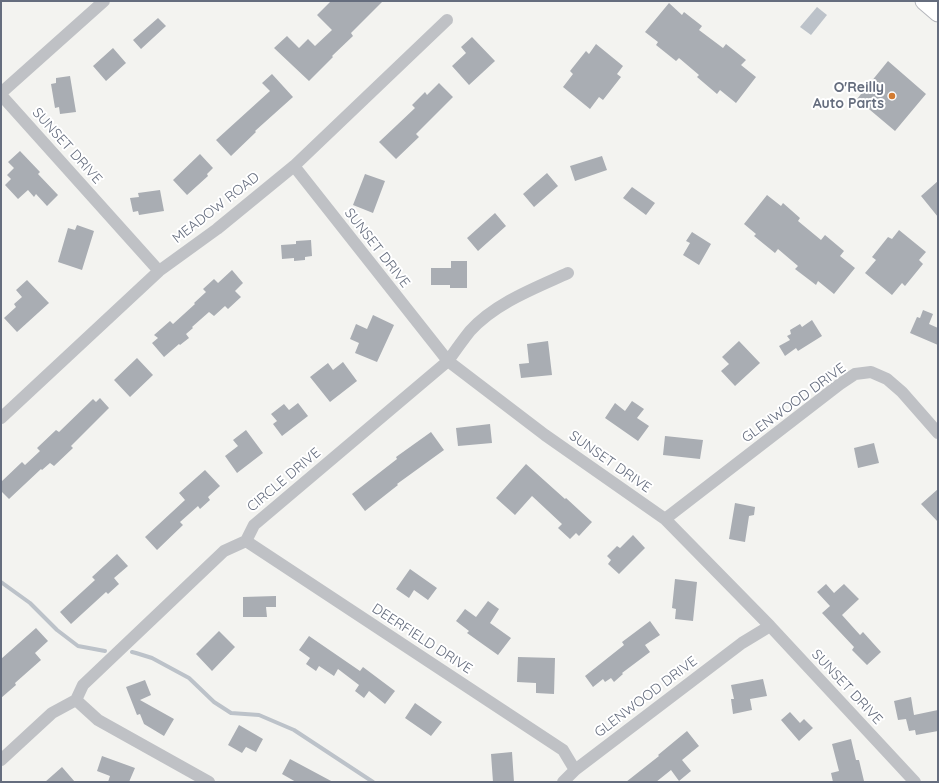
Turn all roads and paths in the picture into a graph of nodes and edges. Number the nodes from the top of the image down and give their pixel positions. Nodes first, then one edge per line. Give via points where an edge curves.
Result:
1 (104, 1) edge
2 (924, 1) edge
3 (938, 13) edge
4 (447, 20) dead end
5 (1, 94) edge
6 (294, 166) junction
7 (159, 271) junction
8 (568, 272) dead end
9 (448, 361) junction
10 (1, 418) edge
11 (938, 433) edge
12 (665, 519) junction
13 (246, 541) junction
14 (770, 626) junction
15 (76, 700) junction
16 (1, 760) edge
17 (575, 770) junction
18 (209, 782) edge
19 (563, 782) edge
20 (915, 782) edge

1 - 5 street
2 - 3 main road
4 - 6 street, MEADOW ROAD
5 - 7 street, SUNSET DRIVE
6 - 7 street, MEADOW ROAD via 217,229
6 - 9 street, SUNSET DRIVE
7 - 10 street, MEADOW ROAD
8 - 9 street, CIRCLE DRIVE via 492,312 471,331
9 - 12 street, SUNSET DRIVE via 545,435
9 - 13 street, CIRCLE DRIVE via 254,525
11 - 12 street, GLENWOOD DRIVE via 902,392 887,380 871,372 855,374
12 - 14 street, SUNSET DRIVE
13 - 15 street via 224,551 83,685
13 - 17 street, DEERFIELD DRIVE via 563,750
14 - 17 street, GLENWOOD DRIVE via 742,643
14 - 20 street, SUNSET DRIVE
15 - 16 street via 52,713
15 - 18 street via 98,720
17 - 19 street, GLENWOOD DRIVE

